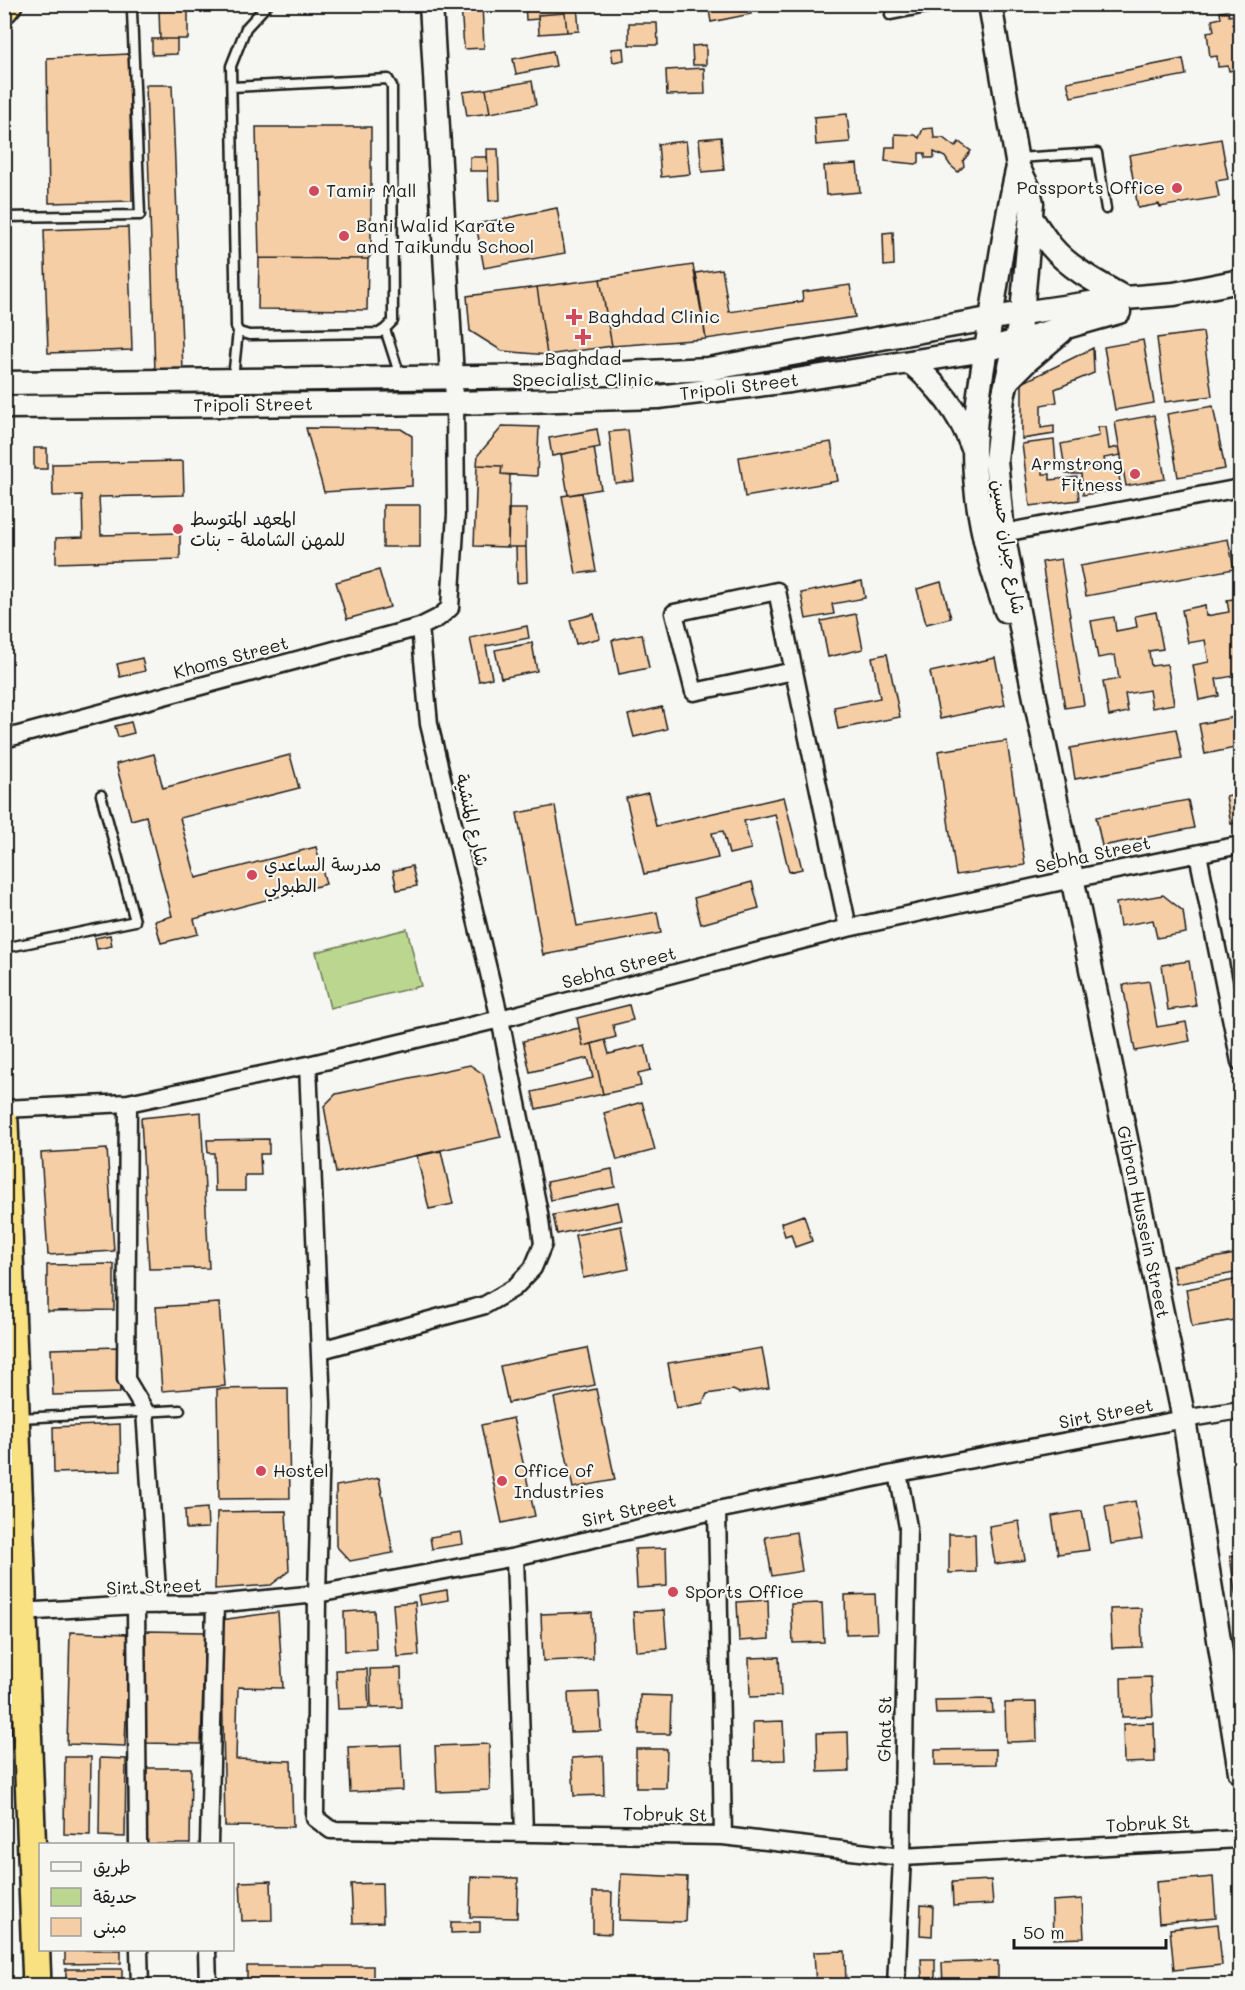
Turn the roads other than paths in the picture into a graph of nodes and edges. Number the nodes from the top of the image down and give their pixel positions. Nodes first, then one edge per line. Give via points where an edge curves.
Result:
1 (8, 4) edge
2 (138, 4) edge
3 (268, 4) edge
4 (430, 4) edge
5 (946, 4) edge
6 (990, 4) edge
7 (4, 9) edge
8 (890, 15) dead end
9 (232, 87) junction
10 (1017, 162) junction
11 (1106, 209) dead end
12 (4, 217) edge
13 (1032, 219) junction
14 (997, 278) junction
15 (1240, 281) edge
16 (1174, 294) junction
17 (1125, 298) junction
18 (1022, 313) junction
19 (991, 319) junction
20 (1072, 324) junction
21 (949, 326) junction
22 (385, 329) junction
23 (238, 331) junction
24 (1016, 341) junction
25 (985, 350) junction
26 (910, 362) junction
27 (452, 377) junction
28 (400, 378) junction
29 (233, 380) junction
30 (1007, 381) junction
31 (4, 383) edge
32 (455, 403) junction
33 (4, 406) edge
34 (974, 452) junction
35 (1240, 488) edge
36 (994, 535) junction
37 (420, 627) junction
38 (794, 671) junction
39 (4, 739) edge
40 (101, 795) dead end
41 (1240, 845) edge
42 (1198, 854) junction
43 (1072, 879) junction
44 (848, 928) junction
45 (4, 948) edge
46 (500, 1019) junction
47 (1240, 1056) edge
48 (308, 1065) junction
49 (128, 1103) junction
50 (4, 1109) edge
51 (4, 1122) edge
52 (9, 1323) edge
53 (321, 1350) junction
54 (9, 1362) edge
55 (180, 1410) dead end
56 (1240, 1410) edge
57 (145, 1411) junction
58 (16, 1418) junction
59 (1184, 1419) junction
60 (898, 1473) junction
61 (717, 1510) junction
62 (515, 1557) junction
63 (317, 1594) junction
64 (214, 1604) junction
65 (136, 1605) junction
66 (158, 1605) junction
67 (14, 1613) edge
68 (1240, 1772) edge
69 (525, 1833) junction
70 (723, 1836) junction
71 (1240, 1839) edge
72 (138, 1843) edge
73 (209, 1843) edge
74 (902, 1857) junction
75 (139, 1951) edge
76 (207, 1951) edge
77 (37, 1986) edge
78 (140, 1986) edge
79 (208, 1986) edge
80 (896, 1986) edge

1 - 7 highway
2 - 12 lane via 132,10 140,214
3 - 9 lane via 246,28 231,66
4 - 27 main road
5 - 8 lane
6 - 10 main road
9 - 22 lane via 390,81 393,321
9 - 23 lane
10 - 11 lane via 1097,153
10 - 13 main road, شارع جبران حسين via 1028,187
10 - 14 main road
13 - 17 main road via 1053,247 1075,267
13 - 18 main road, شارع جبران حسين
14 - 19 main road
14 - 21 main road via 984,297
15 - 16 main road, Tripoli Street
16 - 17 main road, Tripoli Street
16 - 20 main road, Tripoli Street
17 - 18 main road, Tripoli Street
18 - 19 main road, Tripoli Street
18 - 24 main road, شارع جبران حسين
19 - 21 main road, Tripoli Street
19 - 25 main road
20 - 24 main road, Tripoli Street
20 - 30 main road
21 - 27 main road, Tripoli Street via 708,369
22 - 23 lane via 379,333 249,335
22 - 28 lane
23 - 29 lane
24 - 25 main road, Tripoli Street
24 - 30 main road, شارع جبران حسين
25 - 26 main road, Tripoli Street
25 - 34 main road
26 - 32 main road, Tripoli Street via 658,397
26 - 34 main road via 950,402
27 - 28 main road, Tripoli Street
27 - 32 street
28 - 29 main road, Tripoli Street
29 - 31 main road, Tripoli Street
30 - 36 main road, شارع جبران حسين via 996,460
32 - 33 main road, Tripoli Street
32 - 37 street, Khoms Street via 456,514 450,608
34 - 36 main road via 978,499
35 - 36 street
36 - 43 main road, Gibran Hussein Street via 993,574 1030,674
37 - 39 street, Khoms Street
37 - 46 street, شارع المنشية via 429,724
38 - 38 street via 777,591 674,613 694,692
38 - 44 street
40 - 45 lane via 135,921
41 - 42 street, Sebha Street
42 - 43 street, Sebha Street
42 - 47 street
43 - 44 street, Sebha Street
43 - 59 main road, Gibran Hussein Street
44 - 46 street, Sebha Street
46 - 48 street, Sebha Street
46 - 53 street, شارع المنشية via 539,1213 543,1244 533,1268 514,1288 485,1305
48 - 49 street, Sebha Street
48 - 53 street
49 - 50 street, Sebha Street
49 - 57 street via 126,1379
51 - 52 highway
52 - 54 highway
53 - 63 street
54 - 58 highway
55 - 57 lane
56 - 59 street, Sirt Street
57 - 58 lane
57 - 66 street
58 - 67 highway
59 - 60 street, Sirt Street
59 - 68 main road, Gibran Hussein Street
60 - 61 street, Sirt Street
60 - 74 street, Ghat St via 908,1527
61 - 62 street, Sirt Street
61 - 70 street
62 - 63 street, Sirt Street
62 - 69 street
63 - 64 street, Sirt Street
63 - 69 street, Tobruk St via 315,1818 331,1830
64 - 66 street, Sirt Street
64 - 73 street
65 - 66 street, Sirt Street
65 - 67 street, Sirt Street
65 - 72 street
67 - 77 highway
69 - 70 street, Tobruk St
70 - 74 street, Tobruk St
71 - 74 street, Tobruk St
74 - 80 street, Ghat St
75 - 78 street
76 - 79 street

